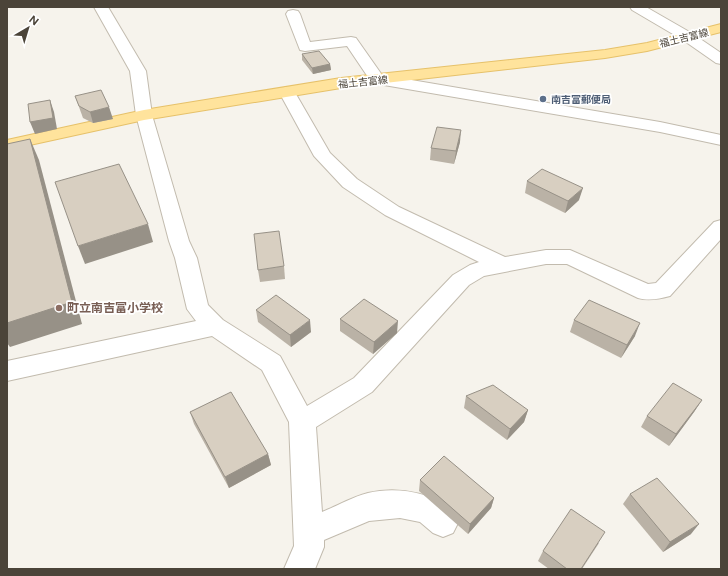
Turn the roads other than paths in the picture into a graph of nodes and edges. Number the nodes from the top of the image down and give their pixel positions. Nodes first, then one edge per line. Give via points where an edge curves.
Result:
1 (101, 7) edge
2 (637, 7) edge
3 (294, 14) dead end
4 (721, 28) edge
5 (688, 37) junction
6 (721, 60) edge
7 (379, 80) junction
8 (287, 92) junction
9 (144, 115) junction
10 (721, 140) edge
11 (7, 145) edge
12 (721, 227) edge
13 (503, 265) junction
14 (215, 326) junction
15 (7, 371) edge
16 (302, 422) junction
17 (443, 523) dead end
18 (308, 532) junction
19 (299, 569) edge

1 - 9 street via 138,71
2 - 5 street
3 - 7 street via 305,47 351,41
4 - 5 main road, 福土吉富線
5 - 6 street
5 - 7 main road, 福土吉富線 via 605,54
7 - 8 main road, 福土吉富線
7 - 10 street via 660,127
8 - 9 main road, 福土吉富線
8 - 13 street via 323,156 350,183 392,211
9 - 11 main road, 福土吉富線
9 - 14 street via 178,241 186,258 198,309
12 - 13 street via 662,290 646,292 570,257 546,257
13 - 16 street via 478,270 461,280 363,385
14 - 15 street
14 - 16 street via 271,364
16 - 18 street
17 - 18 street via 428,510 400,504 368,507
18 - 19 street via 309,548

